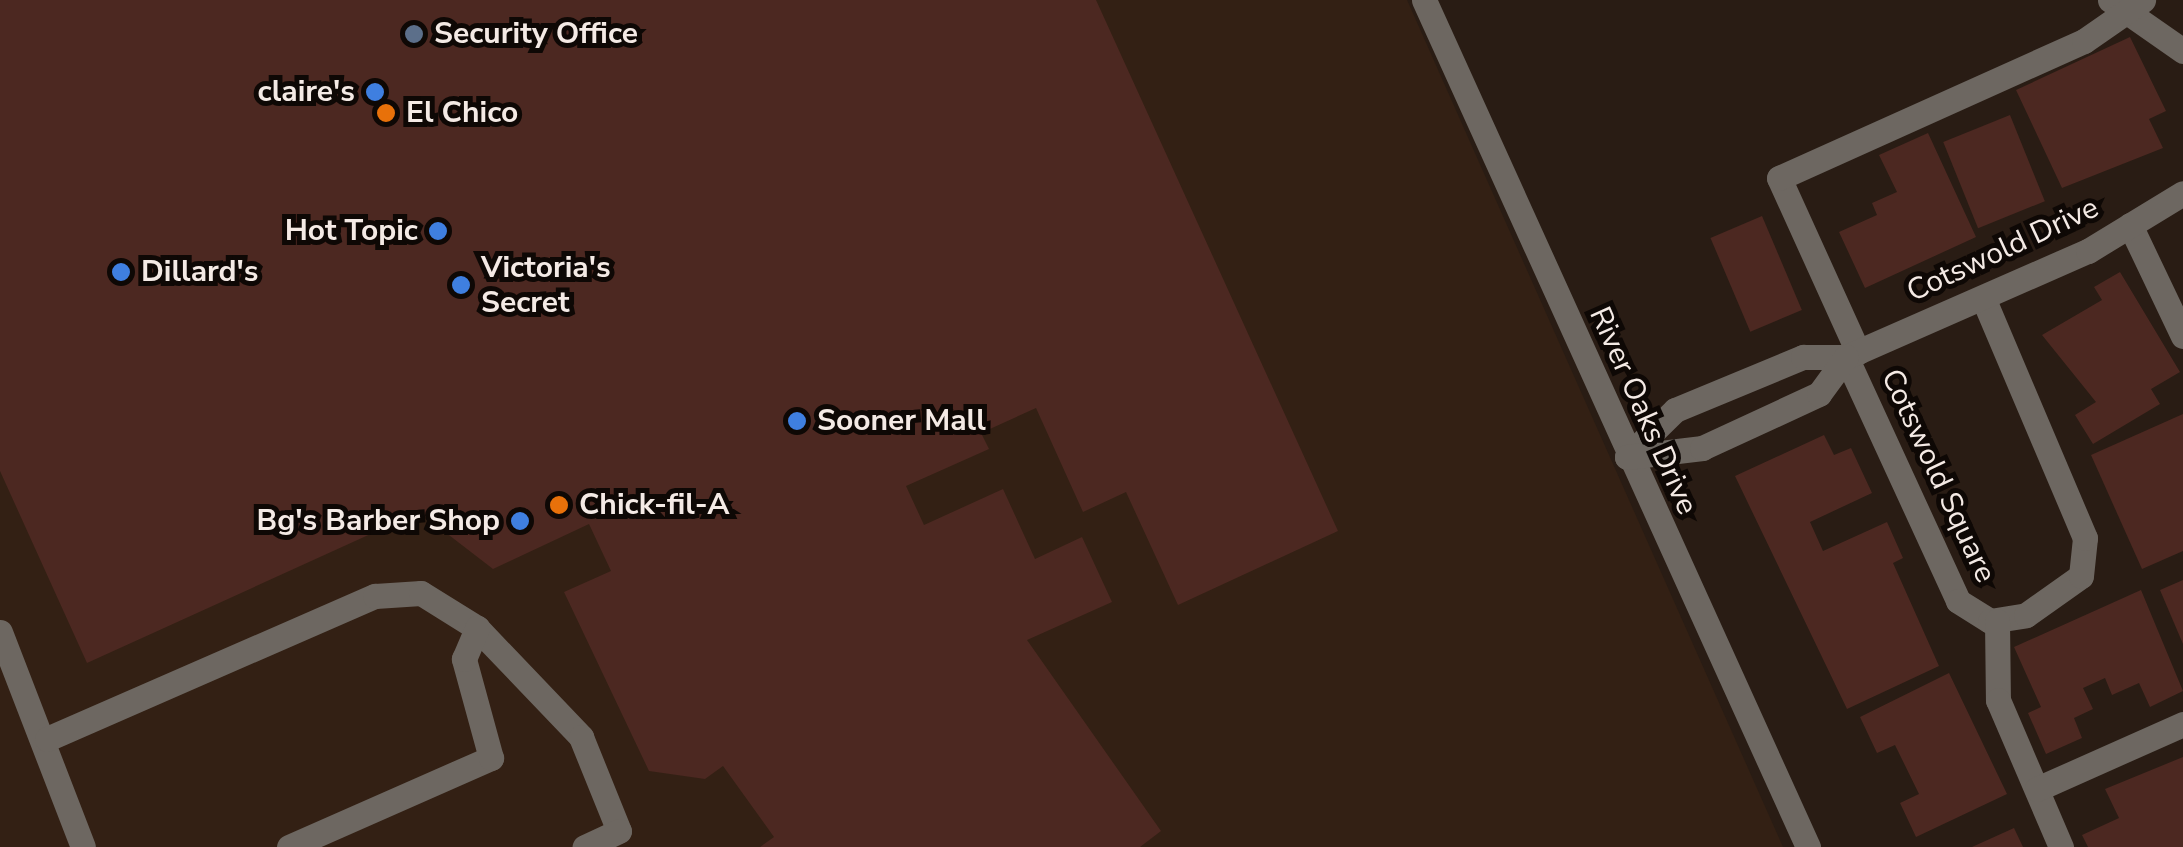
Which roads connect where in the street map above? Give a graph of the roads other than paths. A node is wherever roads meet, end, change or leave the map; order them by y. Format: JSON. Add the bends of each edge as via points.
{"nodes":[{"id":1,"x":1424,"y":0,"type":"edge"},
{"id":2,"x":2110,"y":0,"type":"edge"},
{"id":3,"x":2138,"y":8,"type":"edge"},
{"id":4,"x":2183,"y":52,"type":"edge"},
{"id":5,"x":2183,"y":193,"type":"edge"},
{"id":6,"x":2130,"y":225,"type":"junction"},
{"id":7,"x":1982,"y":298,"type":"junction"},
{"id":8,"x":2183,"y":336,"type":"edge"},
{"id":9,"x":1852,"y":354,"type":"junction"},
{"id":10,"x":1627,"y":457,"type":"junction"},
{"id":11,"x":1997,"y":622,"type":"junction"},
{"id":12,"x":476,"y":628,"type":"junction"},
{"id":13,"x":0,"y":632,"type":"edge"},
{"id":14,"x":2183,"y":724,"type":"edge"},
{"id":15,"x":47,"y":739,"type":"junction"},
{"id":16,"x":2037,"y":789,"type":"junction"},
{"id":17,"x":83,"y":847,"type":"edge"},
{"id":18,"x":290,"y":847,"type":"edge"},
{"id":19,"x":584,"y":847,"type":"edge"},
{"id":20,"x":1808,"y":847,"type":"edge"},
{"id":21,"x":2061,"y":847,"type":"edge"}],
"edges":[{"from":1,"to":10,"type":"street","name":"River Oaks Drive"},
{"from":2,"to":3,"type":"street"},
{"from":3,"to":4,"type":"street"},
{"from":3,"to":9,"type":"street","name":"Cotswold Square","via":[[1778,178]]},
{"from":5,"to":6,"type":"street","name":"Cotswold Drive"},
{"from":6,"to":7,"type":"street","name":"Cotswold Drive"},
{"from":6,"to":8,"type":"street"},
{"from":7,"to":9,"type":"street","name":"Cotswold Drive"},
{"from":7,"to":11,"type":"street","name":"Cotswold Square","via":[[2079,517],[2087,560],[2068,592]]},
{"from":9,"to":10,"type":"street","name":"Cotswold Drive","via":[[1803,357],[1675,410]]},
{"from":9,"to":10,"type":"street","name":"Cotswold Drive","via":[[1819,394],[1702,448]]},
{"from":9,"to":11,"type":"street","name":"Cotswold Square","via":[[1958,600]]},
{"from":10,"to":20,"type":"street","name":"River Oaks Drive"},
{"from":11,"to":16,"type":"street","via":[[1998,700]]},
{"from":12,"to":15,"type":"street","via":[[434,596],[375,596]]},
{"from":12,"to":18,"type":"street","via":[[464,658],[491,758]]},
{"from":12,"to":19,"type":"street","via":[[581,737],[619,831]]},
{"from":13,"to":15,"type":"street"},
{"from":14,"to":16,"type":"street"},
{"from":15,"to":17,"type":"street","via":[[45,764]]},
{"from":16,"to":21,"type":"street"}]}
